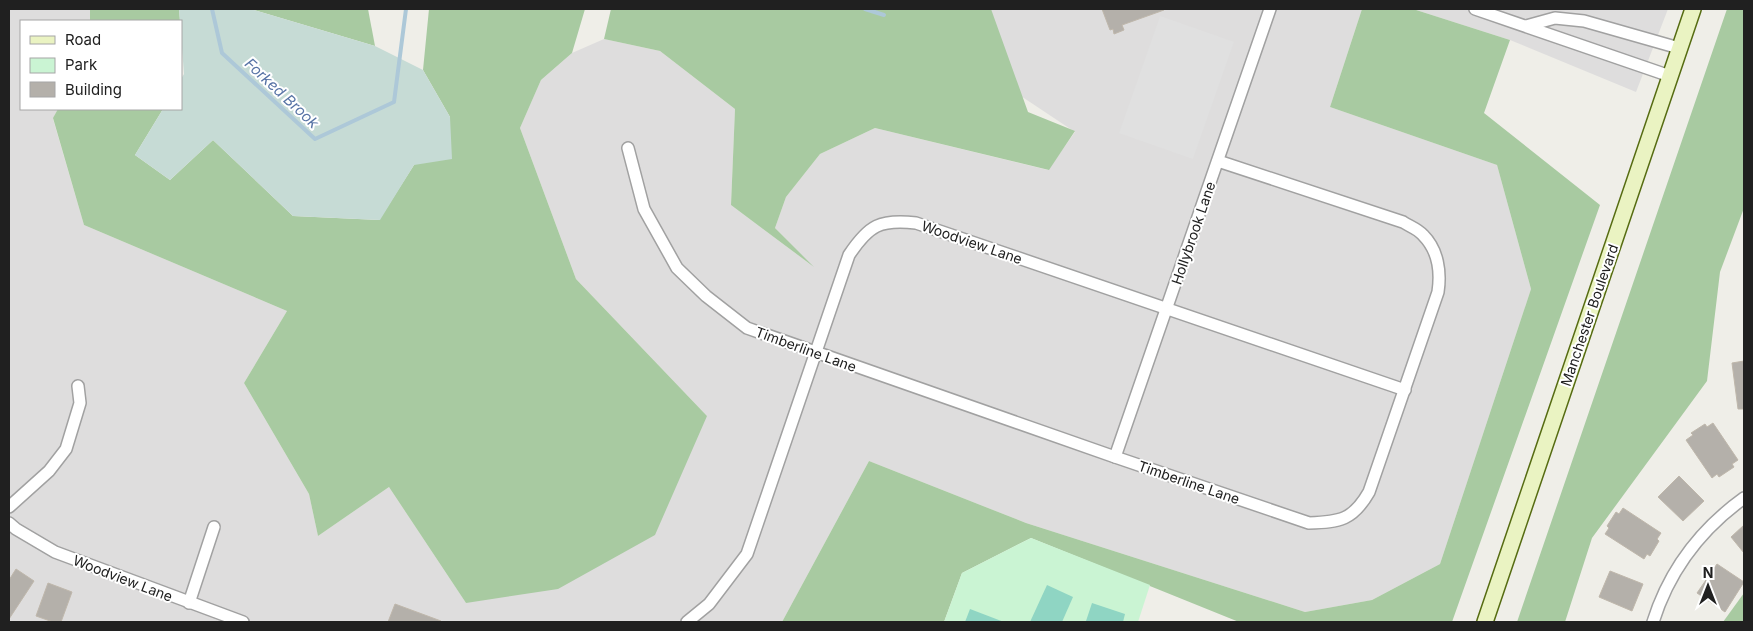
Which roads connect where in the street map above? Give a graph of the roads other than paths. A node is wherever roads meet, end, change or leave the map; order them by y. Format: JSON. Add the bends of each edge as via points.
{"nodes":[{"id":1,"x":1270,"y":9,"type":"edge"},
{"id":2,"x":1475,"y":9,"type":"edge"},
{"id":3,"x":1693,"y":9,"type":"edge"},
{"id":4,"x":1526,"y":26,"type":"junction"},
{"id":5,"x":1679,"y":48,"type":"junction"},
{"id":6,"x":1670,"y":76,"type":"junction"},
{"id":7,"x":628,"y":148,"type":"dead end"},
{"id":8,"x":1218,"y":161,"type":"junction"},
{"id":9,"x":1166,"y":309,"type":"junction"},
{"id":10,"x":814,"y":353,"type":"junction"},
{"id":11,"x":78,"y":386,"type":"dead end"},
{"id":12,"x":1404,"y":390,"type":"junction"},
{"id":13,"x":1114,"y":458,"type":"junction"},
{"id":14,"x":1744,"y":498,"type":"edge"},
{"id":15,"x":9,"y":507,"type":"edge"},
{"id":16,"x":9,"y":523,"type":"edge"},
{"id":17,"x":214,"y":527,"type":"dead end"},
{"id":18,"x":189,"y":603,"type":"junction"},
{"id":19,"x":243,"y":622,"type":"edge"},
{"id":20,"x":687,"y":622,"type":"edge"},
{"id":21,"x":1485,"y":622,"type":"edge"},
{"id":22,"x":1653,"y":622,"type":"edge"}],
"edges":[{"from":1,"to":8,"type":"street","name":"Hollybrook Lane"},
{"from":2,"to":4,"type":"street"},
{"from":3,"to":5,"type":"street","name":"Manchester Boulevard"},
{"from":4,"to":5,"type":"street","via":[[1555,18],[1584,21]]},
{"from":4,"to":6,"type":"street"},
{"from":5,"to":6,"type":"street","name":"Manchester Boulevard"},
{"from":6,"to":21,"type":"street","name":"Manchester Boulevard"},
{"from":7,"to":10,"type":"street","name":"Timberline Lane","via":[[644,209],[677,268],[747,328]]},
{"from":8,"to":9,"type":"street","name":"Hollybrook Lane"},
{"from":8,"to":12,"type":"street","name":"Timberline Lane","via":[[1403,222],[1423,234],[1438,262],[1441,277]]},
{"from":9,"to":10,"type":"street","name":"Woodview Lane","via":[[916,222],[889,222],[873,227],[859,239],[849,255]]},
{"from":9,"to":12,"type":"street","name":"Woodview Lane"},
{"from":9,"to":13,"type":"street","name":"Hollybrook Lane"},
{"from":10,"to":13,"type":"street","name":"Timberline Lane"},
{"from":10,"to":20,"type":"street","name":"Woodview Lane","via":[[747,554],[709,604]]},
{"from":11,"to":15,"type":"street","via":[[80,403],[66,449],[49,471]]},
{"from":12,"to":13,"type":"street","name":"Timberline Lane","via":[[1369,492],[1361,506],[1334,522],[1310,523]]},
{"from":14,"to":22,"type":"street","via":[[1723,513],[1691,548],[1674,573]]},
{"from":16,"to":18,"type":"street","name":"Woodview Lane","via":[[55,552]]},
{"from":17,"to":18,"type":"street"},
{"from":18,"to":19,"type":"street","name":"Woodview Lane"}]}
